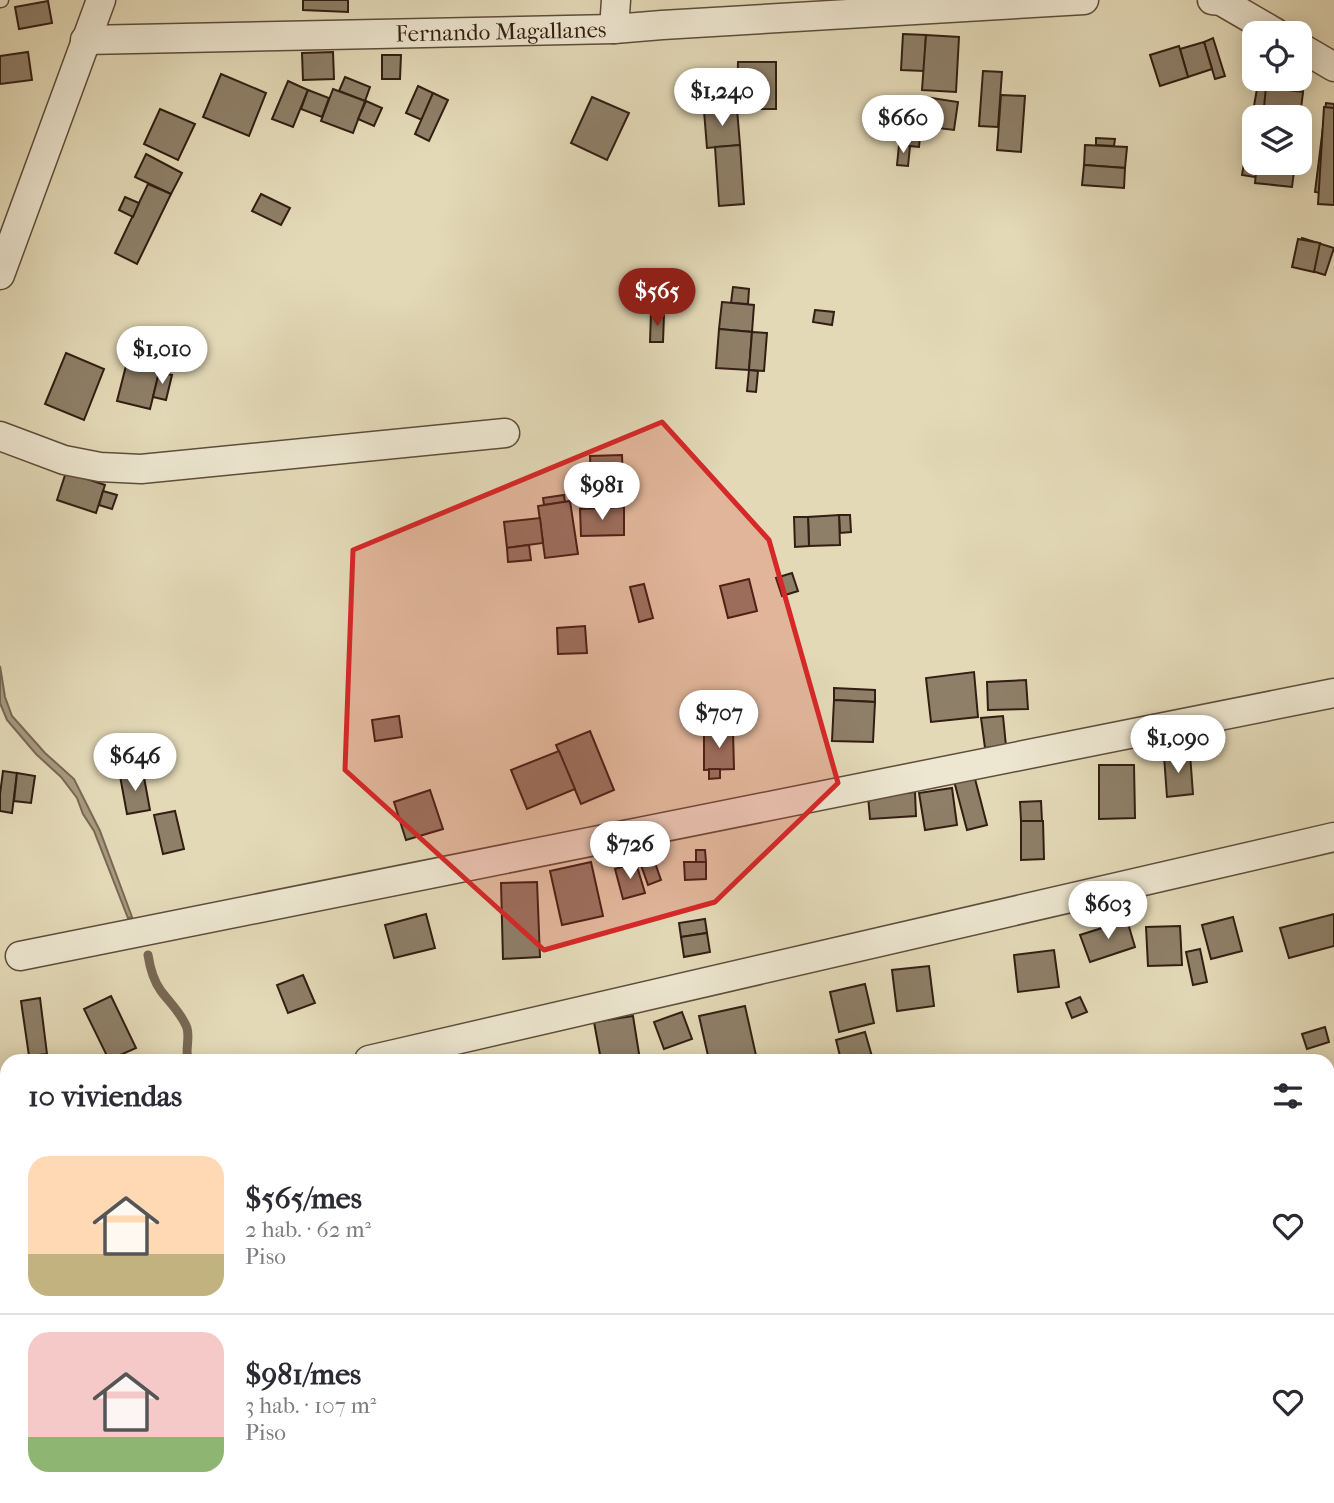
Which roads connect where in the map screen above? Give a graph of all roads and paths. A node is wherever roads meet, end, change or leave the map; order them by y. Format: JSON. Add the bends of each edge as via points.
{"nodes":[{"id":1,"x":101,"y":0,"type":"edge"},
{"id":2,"x":616,"y":0,"type":"edge"},
{"id":3,"x":1084,"y":0,"type":"edge"},
{"id":4,"x":1212,"y":0,"type":"edge"},
{"id":5,"x":1255,"y":21,"type":"edge"},
{"id":6,"x":614,"y":29,"type":"junction"},
{"id":7,"x":85,"y":40,"type":"junction"},
{"id":8,"x":1312,"y":54,"type":"edge"},
{"id":9,"x":1334,"y":67,"type":"edge"},
{"id":10,"x":0,"y":275,"type":"edge"},
{"id":11,"x":505,"y":433,"type":"dead end"},
{"id":12,"x":0,"y":436,"type":"edge"},
{"id":13,"x":1334,"y":693,"type":"edge"},
{"id":14,"x":1334,"y":837,"type":"edge"},
{"id":15,"x":20,"y":956,"type":"dead end"},
{"id":16,"x":395,"y":1054,"type":"edge"}],
"edges":[{"from":1,"to":7,"type":"street"},
{"from":2,"to":6,"type":"street"},
{"from":3,"to":6,"type":"street","name":"Fernando Magallanes"},
{"from":4,"to":5,"type":"street"},
{"from":6,"to":7,"type":"street","name":"Fernando Magallanes"},
{"from":7,"to":10,"type":"street"},
{"from":8,"to":9,"type":"street"},
{"from":11,"to":12,"type":"street","via":[[141,469],[64,460]]},
{"from":13,"to":15,"type":"street"},
{"from":14,"to":16,"type":"street"}]}
